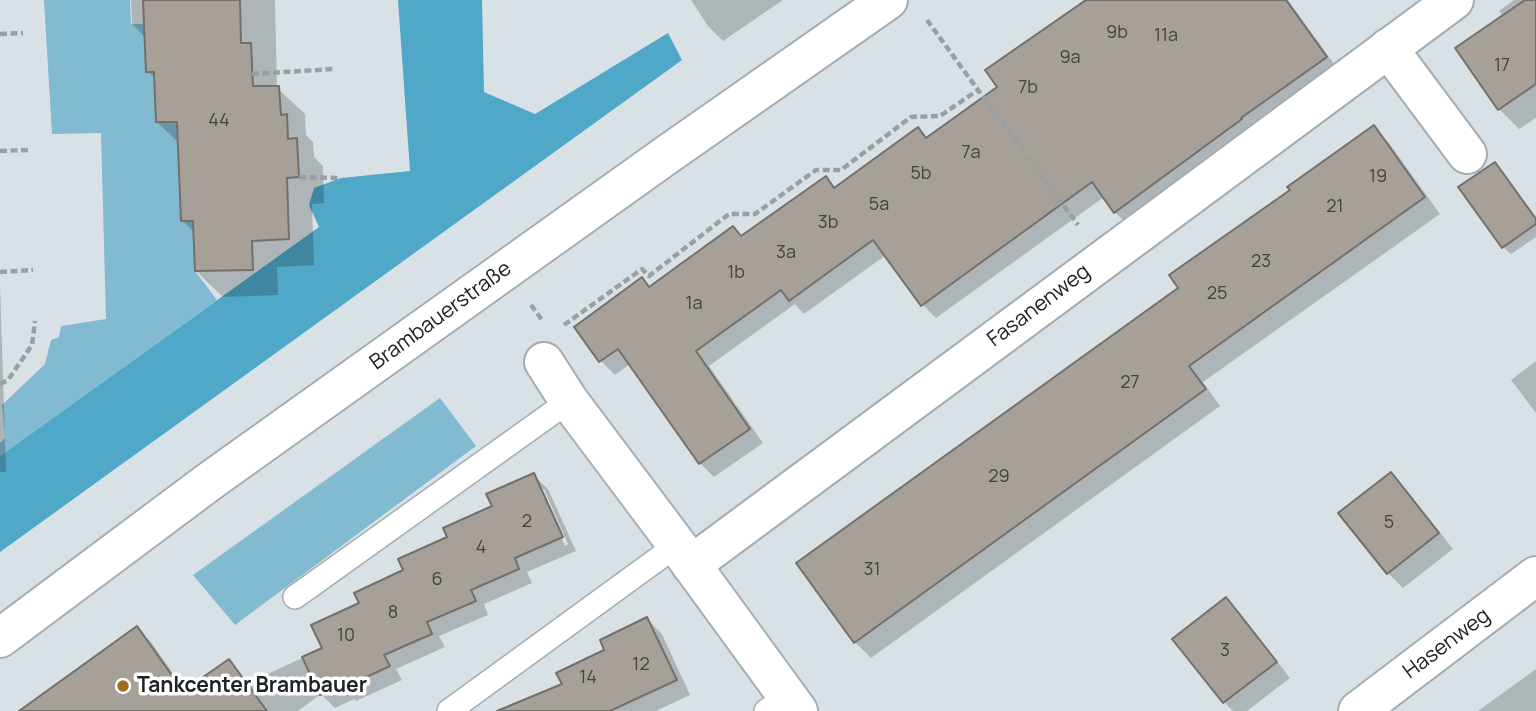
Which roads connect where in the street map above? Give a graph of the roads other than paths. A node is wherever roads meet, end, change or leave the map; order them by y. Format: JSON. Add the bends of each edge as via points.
{"nodes":[{"id":1,"x":1454,"y":0,"type":"edge"},
{"id":2,"x":904,"y":6,"type":"edge"},
{"id":3,"x":1388,"y":48,"type":"junction"},
{"id":4,"x":1467,"y":154,"type":"dead end"},
{"id":5,"x":548,"y":348,"type":"road end"},
{"id":6,"x":569,"y":401,"type":"junction"},
{"id":7,"x":684,"y":555,"type":"junction"},
{"id":8,"x":1536,"y":576,"type":"edge"},
{"id":9,"x":295,"y":597,"type":"dead end"},
{"id":10,"x":0,"y":638,"type":"edge"},
{"id":11,"x":784,"y":706,"type":"edge"},
{"id":12,"x":449,"y":711,"type":"edge"},
{"id":13,"x":1358,"y":711,"type":"edge"}],
"edges":[{"from":1,"to":3,"type":"street","name":"Fasanenweg"},
{"from":2,"to":10,"type":"street","name":"Brambauerstraße","via":[[505,270]]},
{"from":3,"to":4,"type":"street"},
{"from":3,"to":7,"type":"street","name":"Fasanenweg","via":[[1103,258]]},
{"from":5,"to":6,"type":"street"},
{"from":6,"to":7,"type":"street"},
{"from":6,"to":9,"type":"lane"},
{"from":7,"to":11,"type":"street"},
{"from":7,"to":12,"type":"lane"},
{"from":8,"to":13,"type":"street","name":"Hasenweg"}]}
